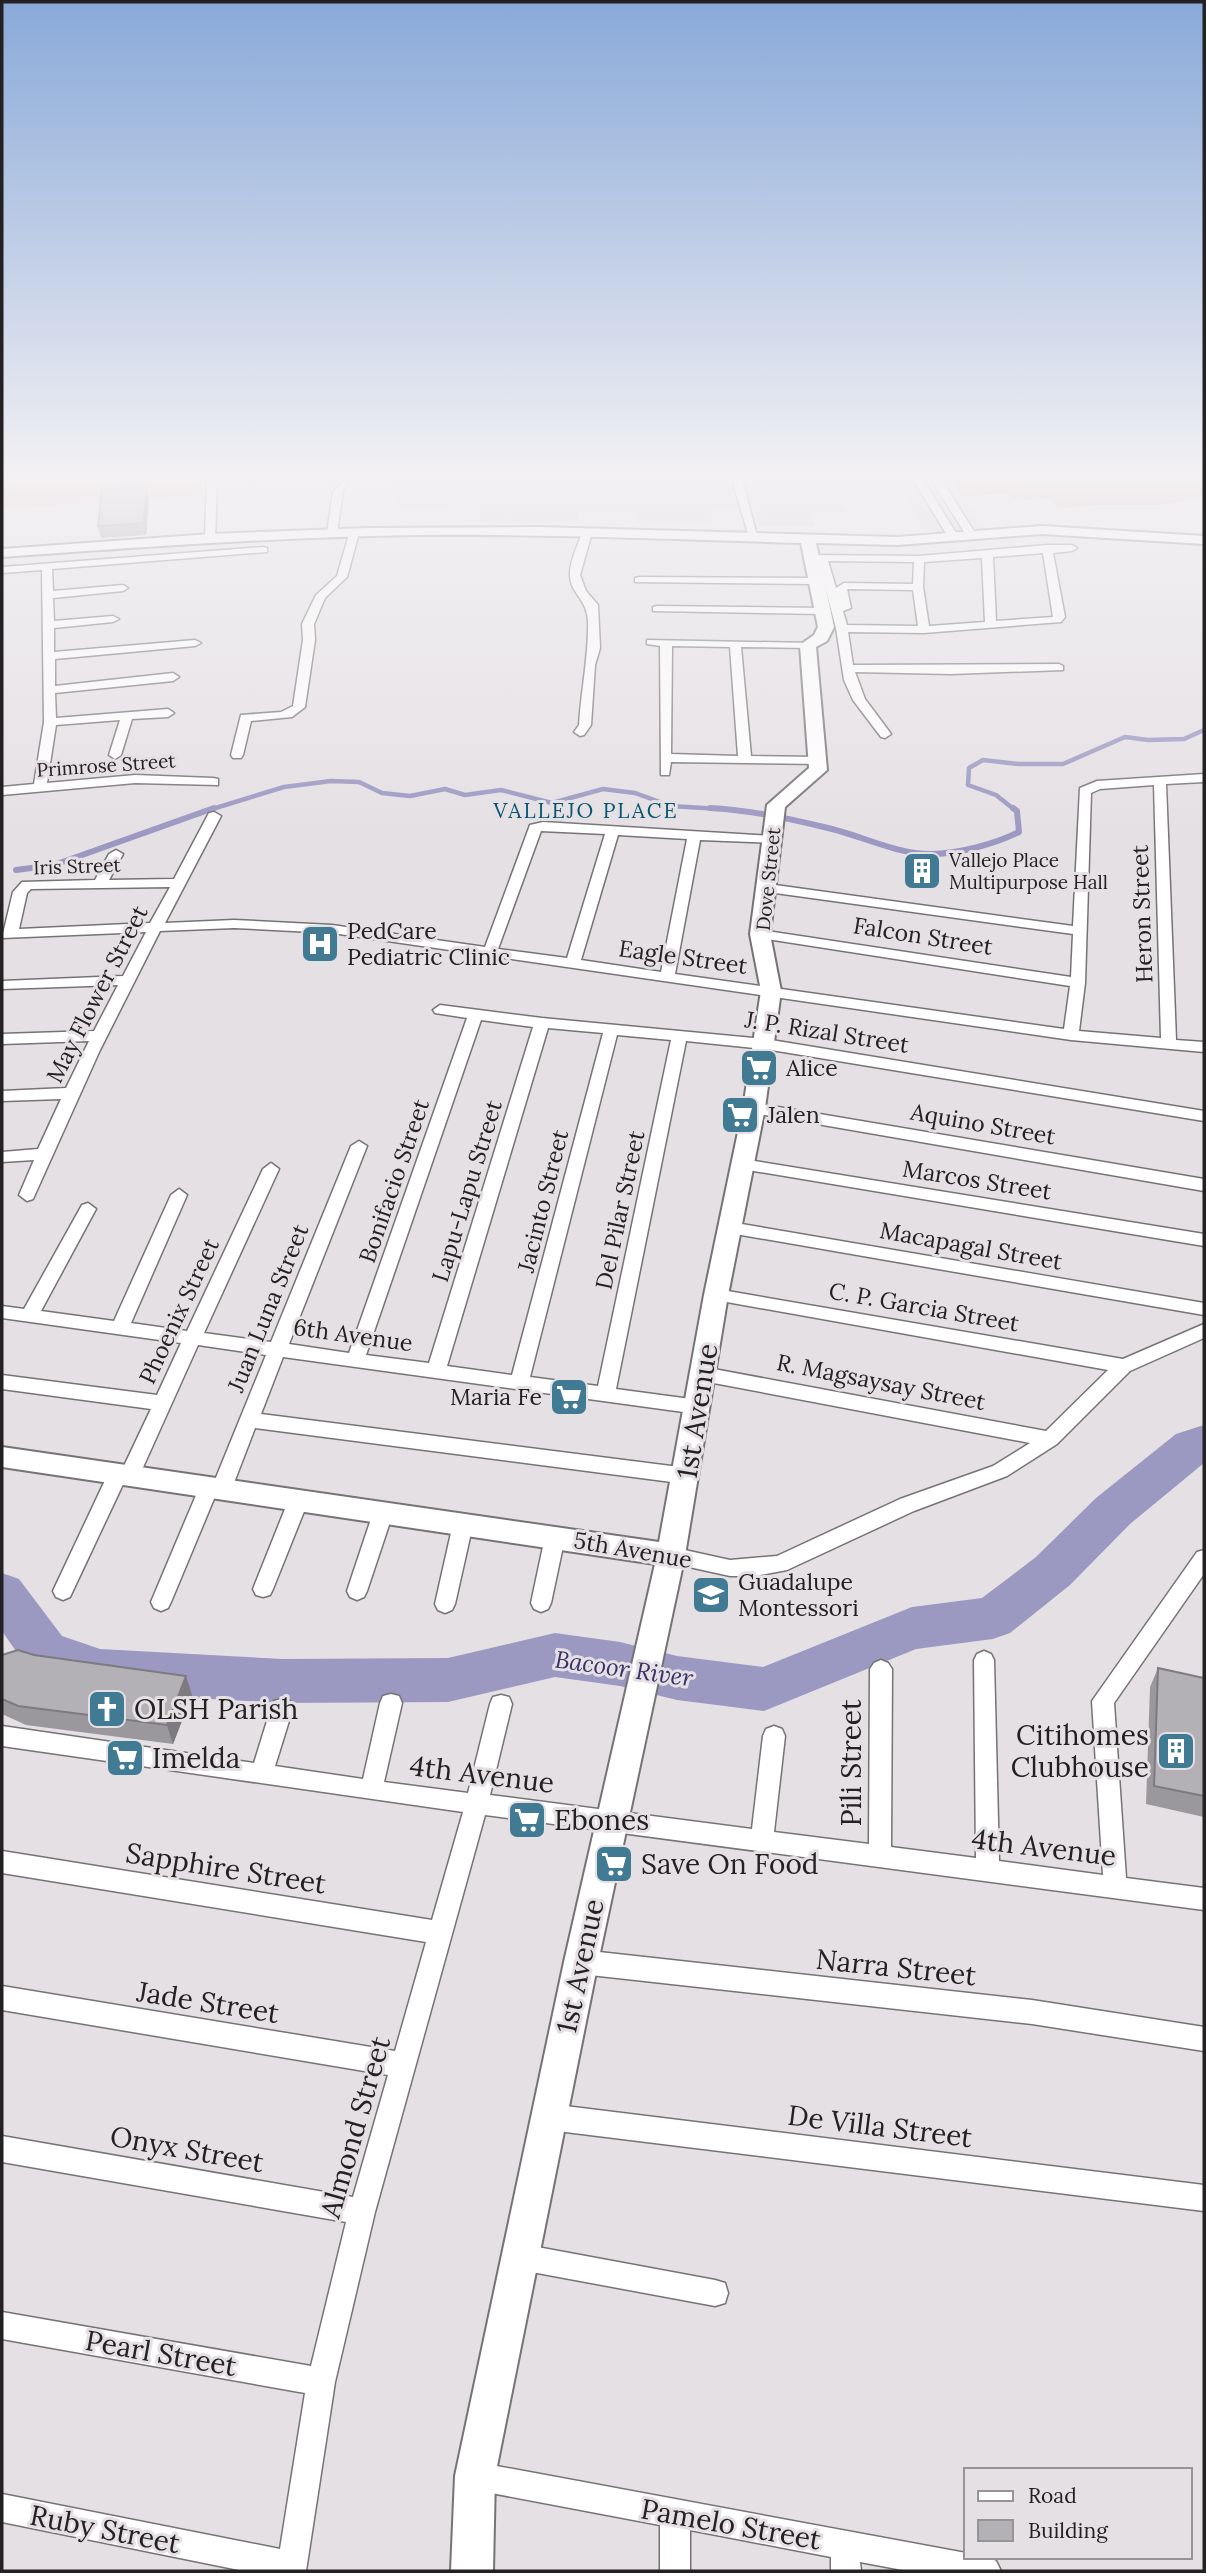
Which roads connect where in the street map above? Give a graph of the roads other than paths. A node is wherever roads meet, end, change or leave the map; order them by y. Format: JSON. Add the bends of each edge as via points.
{"nodes":[{"id":1,"x":46,"y":596,"type":"edge"},
{"id":2,"x":321,"y":596,"type":"edge"},
{"id":3,"x":584,"y":596,"type":"edge"},
{"id":4,"x":819,"y":596,"type":"edge"},
{"id":5,"x":832,"y":596,"type":"edge"},
{"id":6,"x":842,"y":596,"type":"edge"},
{"id":7,"x":919,"y":596,"type":"edge"},
{"id":8,"x":990,"y":596,"type":"edge"},
{"id":9,"x":1055,"y":596,"type":"edge"},
{"id":10,"x":657,"y":609,"type":"dead end"},
{"id":11,"x":822,"y":611,"type":"junction"},
{"id":12,"x":113,"y":619,"type":"dead end"},
{"id":13,"x":47,"y":625,"type":"junction"},
{"id":14,"x":992,"y":625,"type":"junction"},
{"id":15,"x":846,"y":629,"type":"junction"},
{"id":16,"x":924,"y":630,"type":"junction"},
{"id":17,"x":651,"y":642,"type":"dead end"},
{"id":18,"x":666,"y":642,"type":"junction"},
{"id":19,"x":195,"y":643,"type":"dead end"},
{"id":20,"x":735,"y":643,"type":"junction"},
{"id":21,"x":808,"y":645,"type":"junction"},
{"id":22,"x":48,"y":656,"type":"junction"},
{"id":23,"x":847,"y":668,"type":"junction"},
{"id":24,"x":1059,"y":668,"type":"dead end"},
{"id":25,"x":173,"y":677,"type":"dead end"},
{"id":26,"x":49,"y":690,"type":"junction"},
{"id":27,"x":168,"y":712,"type":"dead end"},
{"id":28,"x":127,"y":716,"type":"junction"},
{"id":29,"x":50,"y":722,"type":"junction"},
{"id":30,"x":580,"y":732,"type":"dead end"},
{"id":31,"x":885,"y":734,"type":"dead end"},
{"id":32,"x":116,"y":755,"type":"dead end"},
{"id":33,"x":237,"y":755,"type":"dead end"},
{"id":34,"x":745,"y":759,"type":"junction"},
{"id":35,"x":819,"y":761,"type":"junction"},
{"id":36,"x":1204,"y":778,"type":"edge"},
{"id":37,"x":213,"y":782,"type":"dead end"},
{"id":38,"x":1160,"y":782,"type":"junction"},
{"id":39,"x":40,"y":788,"type":"junction"},
{"id":40,"x":2,"y":791,"type":"edge"},
{"id":41,"x":214,"y":816,"type":"dead end"},
{"id":42,"x":775,"y":823,"type":"junction"},
{"id":43,"x":613,"y":830,"type":"junction"},
{"id":44,"x":694,"y":835,"type":"junction"},
{"id":45,"x":116,"y":854,"type":"dead end"},
{"id":46,"x":179,"y":883,"type":"junction"},
{"id":47,"x":100,"y":884,"type":"junction"},
{"id":48,"x":768,"y":888,"type":"junction"},
{"id":49,"x":156,"y":928,"type":"junction"},
{"id":50,"x":1080,"y":931,"type":"junction"},
{"id":51,"x":6,"y":933,"type":"edge"},
{"id":52,"x":761,"y":934,"type":"junction"},
{"id":53,"x":490,"y":952,"type":"junction"},
{"id":54,"x":572,"y":964,"type":"junction"},
{"id":55,"x":667,"y":978,"type":"junction"},
{"id":56,"x":127,"y":980,"type":"junction"},
{"id":57,"x":1078,"y":983,"type":"junction"},
{"id":58,"x":2,"y":985,"type":"edge"},
{"id":59,"x":772,"y":991,"type":"junction"},
{"id":60,"x":440,"y":1010,"type":"dead end"},
{"id":61,"x":475,"y":1016,"type":"junction"},
{"id":62,"x":542,"y":1023,"type":"junction"},
{"id":63,"x":611,"y":1030,"type":"junction"},
{"id":64,"x":680,"y":1035,"type":"junction"},
{"id":65,"x":1072,"y":1035,"type":"junction"},
{"id":66,"x":100,"y":1036,"type":"junction"},
{"id":67,"x":2,"y":1039,"type":"edge"},
{"id":68,"x":765,"y":1044,"type":"junction"},
{"id":69,"x":1168,"y":1044,"type":"junction"},
{"id":70,"x":1204,"y":1047,"type":"edge"},
{"id":71,"x":72,"y":1093,"type":"junction"},
{"id":72,"x":2,"y":1096,"type":"edge"},
{"id":73,"x":754,"y":1108,"type":"junction"},
{"id":74,"x":1204,"y":1116,"type":"edge"},
{"id":75,"x":359,"y":1146,"type":"dead end"},
{"id":76,"x":43,"y":1154,"type":"junction"},
{"id":77,"x":2,"y":1157,"type":"edge"},
{"id":78,"x":742,"y":1164,"type":"junction"},
{"id":79,"x":271,"y":1169,"type":"dead end"},
{"id":80,"x":1204,"y":1185,"type":"edge"},
{"id":81,"x":27,"y":1195,"type":"dead end"},
{"id":82,"x":179,"y":1195,"type":"dead end"},
{"id":83,"x":88,"y":1209,"type":"dead end"},
{"id":84,"x":730,"y":1228,"type":"junction"},
{"id":85,"x":1204,"y":1240,"type":"edge"},
{"id":86,"x":716,"y":1295,"type":"junction"},
{"id":87,"x":1204,"y":1309,"type":"edge"},
{"id":88,"x":2,"y":1312,"type":"edge"},
{"id":89,"x":29,"y":1315,"type":"junction"},
{"id":90,"x":120,"y":1327,"type":"junction"},
{"id":91,"x":1204,"y":1331,"type":"edge"},
{"id":92,"x":194,"y":1336,"type":"junction"},
{"id":93,"x":277,"y":1349,"type":"junction"},
{"id":94,"x":355,"y":1361,"type":"junction"},
{"id":95,"x":1124,"y":1366,"type":"junction"},
{"id":96,"x":436,"y":1371,"type":"junction"},
{"id":97,"x":703,"y":1374,"type":"junction"},
{"id":98,"x":2,"y":1382,"type":"edge"},
{"id":99,"x":519,"y":1384,"type":"junction"},
{"id":100,"x":605,"y":1395,"type":"junction"},
{"id":101,"x":163,"y":1404,"type":"junction"},
{"id":102,"x":698,"y":1407,"type":"junction"},
{"id":103,"x":249,"y":1420,"type":"junction"},
{"id":104,"x":1050,"y":1439,"type":"junction"},
{"id":105,"x":2,"y":1457,"type":"edge"},
{"id":106,"x":125,"y":1473,"type":"junction"},
{"id":107,"x":687,"y":1476,"type":"junction"},
{"id":108,"x":215,"y":1487,"type":"junction"},
{"id":109,"x":299,"y":1499,"type":"junction"},
{"id":110,"x":383,"y":1513,"type":"junction"},
{"id":111,"x":463,"y":1524,"type":"junction"},
{"id":112,"x":555,"y":1537,"type":"junction"},
{"id":113,"x":671,"y":1555,"type":"junction"},
{"id":114,"x":1204,"y":1558,"type":"edge"},
{"id":115,"x":263,"y":1589,"type":"dead end"},
{"id":116,"x":63,"y":1591,"type":"dead end"},
{"id":117,"x":357,"y":1591,"type":"dead end"},
{"id":118,"x":161,"y":1602,"type":"dead end"},
{"id":119,"x":541,"y":1603,"type":"dead end"},
{"id":120,"x":445,"y":1604,"type":"dead end"},
{"id":121,"x":984,"y":1660,"type":"dead end"},
{"id":122,"x":881,"y":1669,"type":"dead end"},
{"id":123,"x":391,"y":1703,"type":"dead end"},
{"id":124,"x":501,"y":1704,"type":"dead end"},
{"id":125,"x":282,"y":1708,"type":"dead end"},
{"id":126,"x":2,"y":1736,"type":"edge"},
{"id":127,"x":774,"y":1736,"type":"dead end"},
{"id":128,"x":262,"y":1774,"type":"junction"},
{"id":129,"x":371,"y":1790,"type":"junction"},
{"id":130,"x":477,"y":1803,"type":"junction"},
{"id":131,"x":611,"y":1821,"type":"junction"},
{"id":132,"x":761,"y":1841,"type":"junction"},
{"id":133,"x":880,"y":1858,"type":"junction"},
{"id":134,"x":2,"y":1862,"type":"edge"},
{"id":135,"x":988,"y":1870,"type":"junction"},
{"id":136,"x":1115,"y":1885,"type":"junction"},
{"id":137,"x":1204,"y":1899,"type":"edge"},
{"id":138,"x":442,"y":1933,"type":"junction"},
{"id":139,"x":581,"y":1962,"type":"junction"},
{"id":140,"x":2,"y":1998,"type":"edge"},
{"id":141,"x":1204,"y":2039,"type":"edge"},
{"id":142,"x":405,"y":2065,"type":"junction"},
{"id":143,"x":549,"y":2117,"type":"junction"},
{"id":144,"x":2,"y":2149,"type":"edge"},
{"id":145,"x":1204,"y":2198,"type":"edge"},
{"id":146,"x":362,"y":2212,"type":"junction"},
{"id":147,"x":521,"y":2257,"type":"junction"},
{"id":148,"x":715,"y":2293,"type":"dead end"},
{"id":149,"x":2,"y":2325,"type":"edge"},
{"id":150,"x":321,"y":2382,"type":"junction"},
{"id":151,"x":475,"y":2476,"type":"junction"},
{"id":152,"x":2,"y":2508,"type":"edge"},
{"id":153,"x":675,"y":2514,"type":"junction"},
{"id":154,"x":845,"y":2558,"type":"edge"},
{"id":155,"x":291,"y":2569,"type":"edge"},
{"id":156,"x":472,"y":2571,"type":"edge"},
{"id":157,"x":675,"y":2571,"type":"edge"},
{"id":158,"x":986,"y":2571,"type":"edge"}],
"edges":[{"from":1,"to":13,"type":"street"},
{"from":2,"to":33,"type":"street","via":[[308,624],[299,707],[287,715],[244,718]]},
{"from":3,"to":30,"type":"street","via":[[592,605],[594,648],[585,725]]},
{"from":4,"to":11,"type":"street"},
{"from":5,"to":15,"type":"street"},
{"from":6,"to":15,"type":"street"},
{"from":7,"to":16,"type":"street"},
{"from":8,"to":14,"type":"street"},
{"from":9,"to":14,"type":"street","via":[[1059,617],[1053,621]]},
{"from":10,"to":11,"type":"street"},
{"from":11,"to":21,"type":"street","via":[[826,627],[821,638]]},
{"from":12,"to":13,"type":"street"},
{"from":13,"to":22,"type":"street"},
{"from":14,"to":16,"type":"street"},
{"from":15,"to":16,"type":"street"},
{"from":15,"to":23,"type":"street"},
{"from":17,"to":18,"type":"street"},
{"from":18,"to":20,"type":"street"},
{"from":18,"to":34,"type":"street","via":[[665,765]]},
{"from":19,"to":22,"type":"street"},
{"from":20,"to":21,"type":"street"},
{"from":20,"to":34,"type":"street"},
{"from":21,"to":35,"type":"street"},
{"from":22,"to":26,"type":"street"},
{"from":23,"to":24,"type":"street"},
{"from":23,"to":31,"type":"street","via":[[859,700]]},
{"from":25,"to":26,"type":"street"},
{"from":26,"to":29,"type":"street"},
{"from":27,"to":28,"type":"street"},
{"from":28,"to":29,"type":"street"},
{"from":28,"to":32,"type":"street"},
{"from":29,"to":39,"type":"street"},
{"from":34,"to":35,"type":"street"},
{"from":35,"to":42,"type":"street","via":[[817,774],[778,802]]},
{"from":36,"to":38,"type":"street"},
{"from":37,"to":39,"type":"street","name":"Primrose Street","via":[[153,778]]},
{"from":38,"to":50,"type":"street","via":[[1088,788],[1084,795]]},
{"from":38,"to":69,"type":"street","name":"Heron Street"},
{"from":39,"to":40,"type":"street","name":"Primrose Street"},
{"from":41,"to":46,"type":"street","name":"May Flower Street"},
{"from":42,"to":44,"type":"street"},
{"from":42,"to":48,"type":"street","name":"Dove Street"},
{"from":43,"to":44,"type":"street"},
{"from":43,"to":53,"type":"street","via":[[535,828]]},
{"from":43,"to":54,"type":"street"},
{"from":44,"to":55,"type":"street"},
{"from":45,"to":47,"type":"street"},
{"from":46,"to":47,"type":"street","name":"Iris Street"},
{"from":46,"to":49,"type":"street","name":"May Flower Street"},
{"from":47,"to":51,"type":"street","name":"Iris Street","via":[[27,886],[20,892]]},
{"from":48,"to":50,"type":"street"},
{"from":48,"to":52,"type":"street","name":"Dove Street"},
{"from":49,"to":51,"type":"street","name":"Eagle Street"},
{"from":49,"to":53,"type":"street","name":"Eagle Street","via":[[281,925]]},
{"from":49,"to":56,"type":"street","name":"May Flower Street"},
{"from":50,"to":57,"type":"street"},
{"from":52,"to":57,"type":"street","name":"Falcon Street"},
{"from":52,"to":59,"type":"street","name":"Dove Street"},
{"from":53,"to":54,"type":"street","name":"Eagle Street"},
{"from":54,"to":55,"type":"street","name":"Eagle Street"},
{"from":55,"to":59,"type":"street","name":"Eagle Street"},
{"from":56,"to":58,"type":"street"},
{"from":56,"to":66,"type":"street","name":"May Flower Street"},
{"from":57,"to":65,"type":"street"},
{"from":59,"to":65,"type":"street","name":"Eagle Street"},
{"from":59,"to":68,"type":"street","name":"1st Avenue"},
{"from":60,"to":61,"type":"street","name":"J. P. Rizal Street"},
{"from":61,"to":62,"type":"street","name":"J. P. Rizal Street"},
{"from":61,"to":94,"type":"street","name":"Bonifacio Street"},
{"from":62,"to":63,"type":"street","name":"J. P. Rizal Street"},
{"from":62,"to":96,"type":"street","name":"Lapu-Lapu Street"},
{"from":63,"to":64,"type":"street","name":"J. P. Rizal Street"},
{"from":63,"to":99,"type":"street","name":"Jacinto Street"},
{"from":64,"to":68,"type":"street","name":"J. P. Rizal Street"},
{"from":64,"to":100,"type":"street","name":"Del Pilar Street"},
{"from":65,"to":69,"type":"street","name":"Eagle Street"},
{"from":66,"to":67,"type":"street"},
{"from":66,"to":71,"type":"street","name":"May Flower Street"},
{"from":68,"to":73,"type":"street","name":"1st Avenue"},
{"from":68,"to":74,"type":"street","name":"J. P. Rizal Street"},
{"from":69,"to":70,"type":"street","name":"Eagle Street"},
{"from":71,"to":72,"type":"street"},
{"from":71,"to":76,"type":"street","name":"May Flower Street"},
{"from":73,"to":78,"type":"street","name":"1st Avenue"},
{"from":73,"to":80,"type":"street","name":"Aquino Street"},
{"from":75,"to":93,"type":"street","name":"Juan Luna Street"},
{"from":76,"to":77,"type":"street"},
{"from":76,"to":81,"type":"street","name":"May Flower Street"},
{"from":78,"to":84,"type":"street","name":"1st Avenue"},
{"from":78,"to":85,"type":"street","name":"Marcos Street"},
{"from":79,"to":92,"type":"street","name":"Phoenix Street"},
{"from":82,"to":90,"type":"street"},
{"from":83,"to":89,"type":"street"},
{"from":84,"to":86,"type":"street","name":"1st Avenue"},
{"from":84,"to":87,"type":"street","name":"Macapagal Street"},
{"from":86,"to":95,"type":"street","name":"C. P. Garcia Street"},
{"from":86,"to":97,"type":"street","name":"1st Avenue"},
{"from":88,"to":89,"type":"street","name":"6th Avenue"},
{"from":89,"to":90,"type":"street","name":"6th Avenue"},
{"from":90,"to":92,"type":"street","name":"6th Avenue"},
{"from":91,"to":95,"type":"street","name":"5th Avenue"},
{"from":92,"to":93,"type":"street","name":"6th Avenue"},
{"from":92,"to":101,"type":"street","name":"Phoenix Street"},
{"from":93,"to":94,"type":"street","name":"6th Avenue"},
{"from":93,"to":103,"type":"street","name":"Juan Luna Street"},
{"from":94,"to":96,"type":"street","name":"6th Avenue"},
{"from":95,"to":104,"type":"street","name":"5th Avenue"},
{"from":96,"to":99,"type":"street","name":"6th Avenue"},
{"from":97,"to":102,"type":"street","name":"1st Avenue"},
{"from":97,"to":104,"type":"street","name":"R. Magsaysay Street"},
{"from":98,"to":101,"type":"street"},
{"from":99,"to":100,"type":"street","name":"6th Avenue"},
{"from":100,"to":102,"type":"street","name":"6th Avenue"},
{"from":101,"to":106,"type":"street","name":"Phoenix Street"},
{"from":102,"to":107,"type":"street","name":"1st Avenue"},
{"from":103,"to":107,"type":"street"},
{"from":103,"to":108,"type":"street","name":"Juan Luna Street"},
{"from":104,"to":113,"type":"street","name":"5th Avenue","via":[[1000,1471],[907,1506],[780,1564],[730,1567]]},
{"from":105,"to":106,"type":"street","name":"5th Avenue"},
{"from":106,"to":108,"type":"street","name":"5th Avenue"},
{"from":106,"to":116,"type":"street","name":"Phoenix Street"},
{"from":107,"to":113,"type":"street","name":"1st Avenue"},
{"from":108,"to":109,"type":"street","name":"5th Avenue"},
{"from":108,"to":118,"type":"street","name":"Juan Luna Street"},
{"from":109,"to":110,"type":"street","name":"5th Avenue"},
{"from":109,"to":115,"type":"street"},
{"from":110,"to":111,"type":"street","name":"5th Avenue"},
{"from":110,"to":117,"type":"street"},
{"from":111,"to":112,"type":"street","name":"5th Avenue"},
{"from":111,"to":120,"type":"street"},
{"from":112,"to":113,"type":"street","name":"5th Avenue"},
{"from":112,"to":119,"type":"street"},
{"from":113,"to":131,"type":"street","name":"1st Avenue"},
{"from":114,"to":136,"type":"street","via":[[1103,1701]]},
{"from":121,"to":135,"type":"street"},
{"from":122,"to":133,"type":"street","name":"Pili Street"},
{"from":123,"to":129,"type":"street"},
{"from":124,"to":130,"type":"street","name":"Almond Street"},
{"from":125,"to":128,"type":"street"},
{"from":126,"to":128,"type":"street","name":"4th Avenue"},
{"from":127,"to":132,"type":"street"},
{"from":128,"to":129,"type":"street","name":"4th Avenue"},
{"from":129,"to":130,"type":"street","name":"4th Avenue"},
{"from":130,"to":131,"type":"street","name":"4th Avenue"},
{"from":130,"to":138,"type":"street","name":"Almond Street"},
{"from":131,"to":132,"type":"street","name":"4th Avenue"},
{"from":131,"to":139,"type":"street","name":"1st Avenue"},
{"from":132,"to":133,"type":"street","name":"4th Avenue"},
{"from":133,"to":135,"type":"street","name":"4th Avenue"},
{"from":134,"to":138,"type":"street","name":"Sapphire Street"},
{"from":135,"to":136,"type":"street","name":"4th Avenue"},
{"from":136,"to":137,"type":"street","name":"4th Avenue"},
{"from":138,"to":142,"type":"street","name":"Almond Street"},
{"from":139,"to":141,"type":"street","name":"Narra Street","via":[[1032,2012]]},
{"from":139,"to":143,"type":"street","name":"1st Avenue"},
{"from":140,"to":142,"type":"street","name":"Jade Street"},
{"from":142,"to":146,"type":"street","name":"Almond Street"},
{"from":143,"to":145,"type":"street","name":"De Villa Street"},
{"from":143,"to":147,"type":"street","name":"1st Avenue"},
{"from":144,"to":146,"type":"street","name":"Onyx Street"},
{"from":146,"to":150,"type":"street","name":"Almond Street"},
{"from":147,"to":148,"type":"street"},
{"from":147,"to":151,"type":"street","name":"1st Avenue"},
{"from":149,"to":150,"type":"street","name":"Pearl Street"},
{"from":150,"to":155,"type":"street","name":"Almond Street"},
{"from":151,"to":153,"type":"street","name":"Pamelo Street"},
{"from":151,"to":156,"type":"street","name":"1st Avenue"},
{"from":152,"to":155,"type":"street","name":"Ruby Street"},
{"from":153,"to":154,"type":"street","name":"Pamelo Street"},
{"from":153,"to":157,"type":"street"},
{"from":154,"to":158,"type":"street","name":"Pamelo Street"}]}
